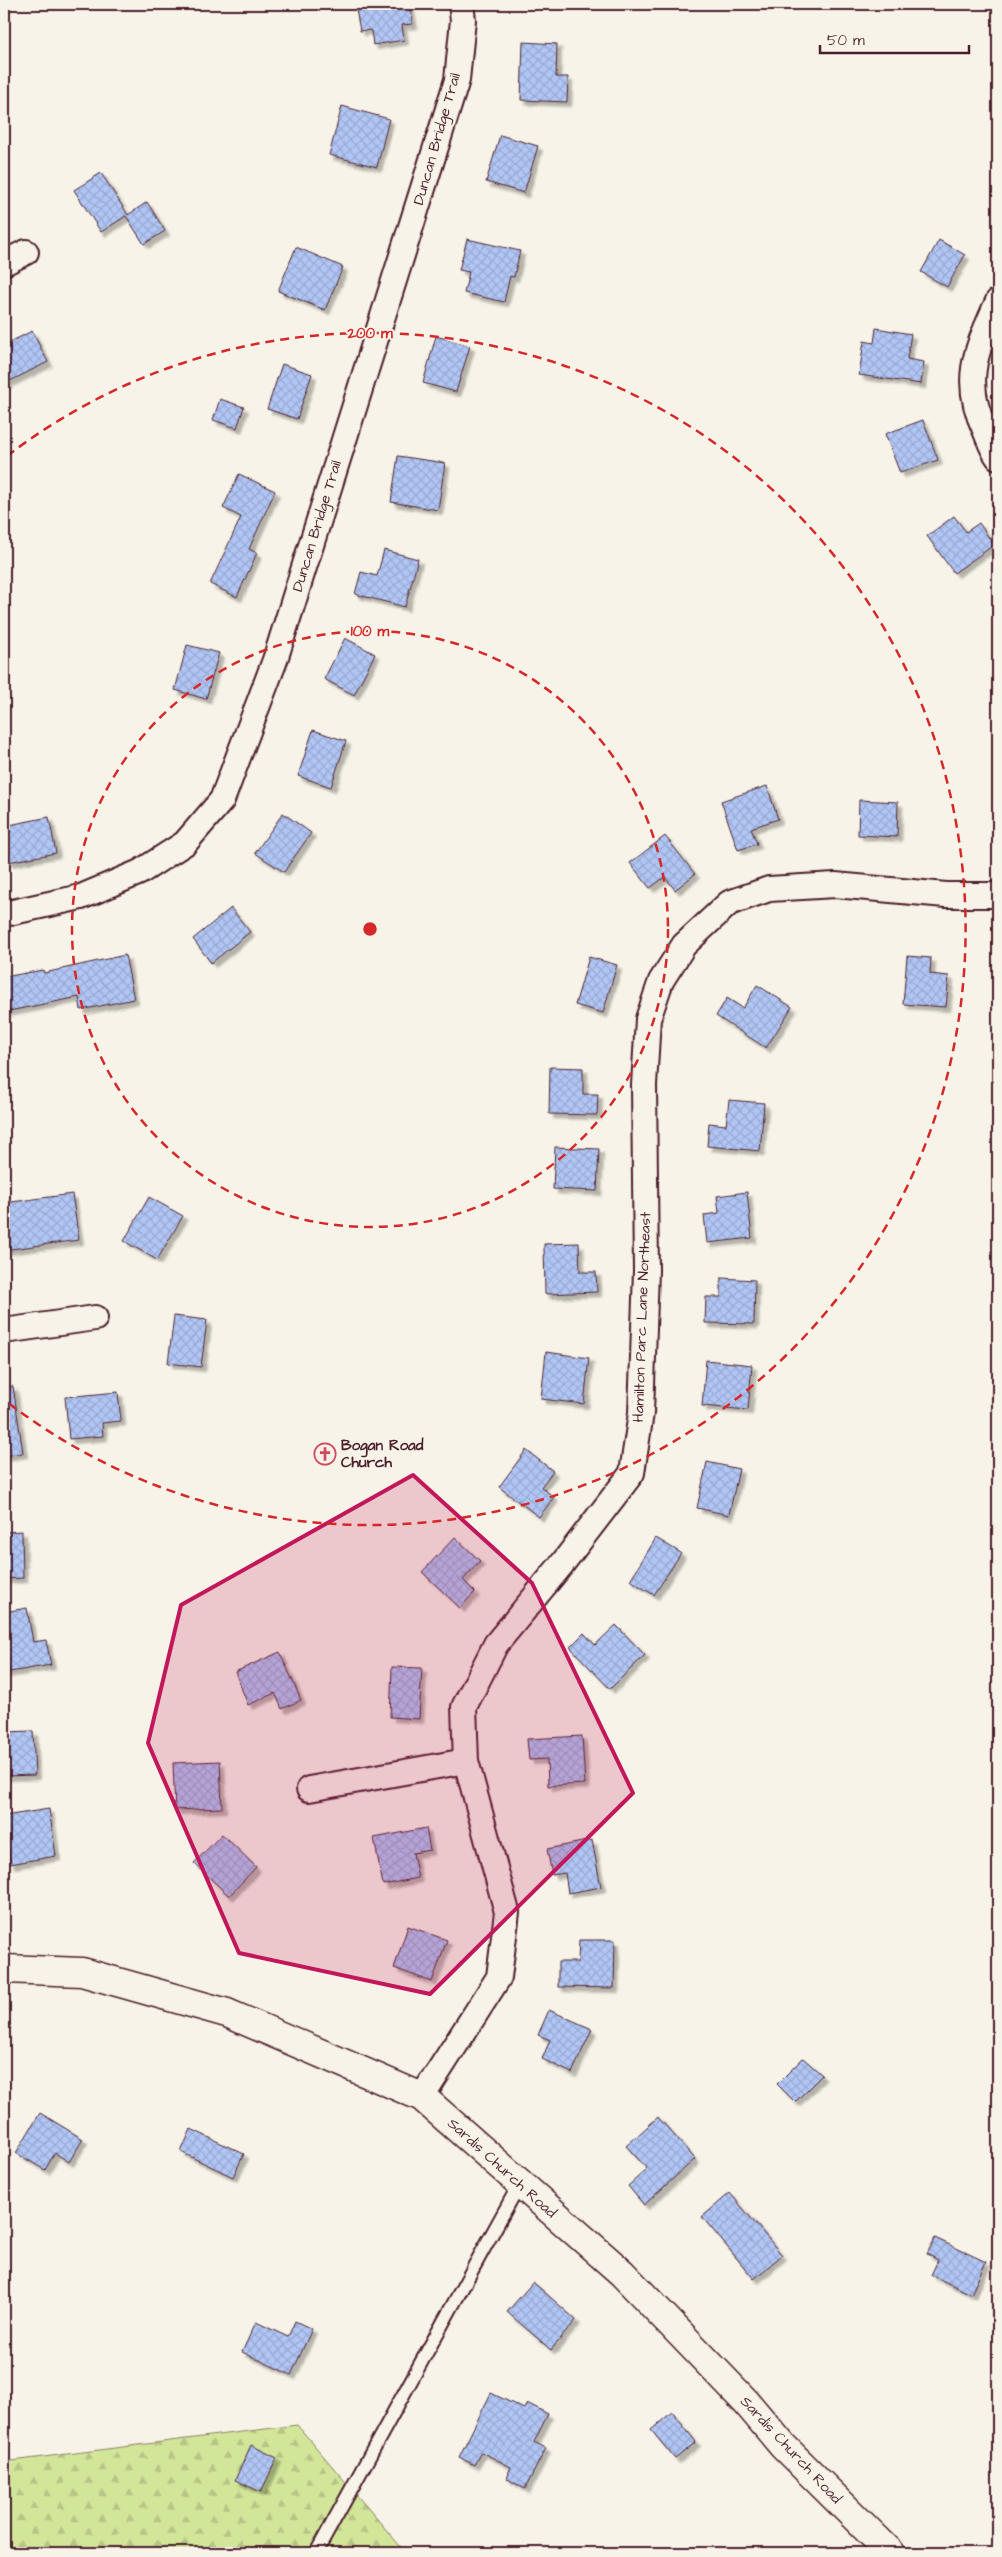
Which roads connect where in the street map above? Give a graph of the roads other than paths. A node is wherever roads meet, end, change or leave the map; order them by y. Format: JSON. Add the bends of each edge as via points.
{"nodes":[{"id":1,"x":461,"y":4,"type":"edge"},
{"id":2,"x":26,"y":252,"type":"dead end"},
{"id":3,"x":4,"y":263,"type":"edge"},
{"id":4,"x":998,"y":301,"type":"edge"},
{"id":5,"x":998,"y":457,"type":"edge"},
{"id":6,"x":998,"y":895,"type":"edge"},
{"id":7,"x":4,"y":914,"type":"edge"},
{"id":8,"x":95,"y":1318,"type":"dead end"},
{"id":9,"x":4,"y":1331,"type":"edge"},
{"id":10,"x":466,"y":1761,"type":"junction"},
{"id":11,"x":309,"y":1789,"type":"dead end"},
{"id":12,"x":4,"y":1969,"type":"edge"},
{"id":13,"x":422,"y":2097,"type":"junction"},
{"id":14,"x":519,"y":2184,"type":"junction"},
{"id":15,"x":316,"y":2553,"type":"edge"},
{"id":16,"x":890,"y":2553,"type":"edge"}],
"edges":[{"from":1,"to":7,"type":"street","name":"Duncan Bridge Trail","via":[[463,20],[457,80],[274,660],[222,800],[184,844],[140,872],[81,897]]},
{"from":2,"to":3,"type":"street"},
{"from":4,"to":5,"type":"street","via":[[980,343],[971,380],[976,412]]},
{"from":6,"to":10,"type":"street","name":"Hamilton Parc Lane Northeast","via":[[946,895],[835,885],[770,889],[729,903],[684,945],[661,981],[648,1019],[644,1085],[646,1271],[641,1413],[632,1473],[496,1644],[464,1707]]},
{"from":8,"to":9,"type":"street"},
{"from":10,"to":11,"type":"street"},
{"from":10,"to":13,"type":"street","name":"Hamilton Parc Lane Northeast","via":[[507,1912],[499,1977]]},
{"from":12,"to":13,"type":"street","name":"Sardis Church Road","via":[[82,1972],[227,2013]]},
{"from":13,"to":14,"type":"street","name":"Sardis Church Road"},
{"from":14,"to":15,"type":"lane"},
{"from":14,"to":16,"type":"street","name":"Sardis Church Road","via":[[622,2273],[746,2402],[783,2446]]}]}
